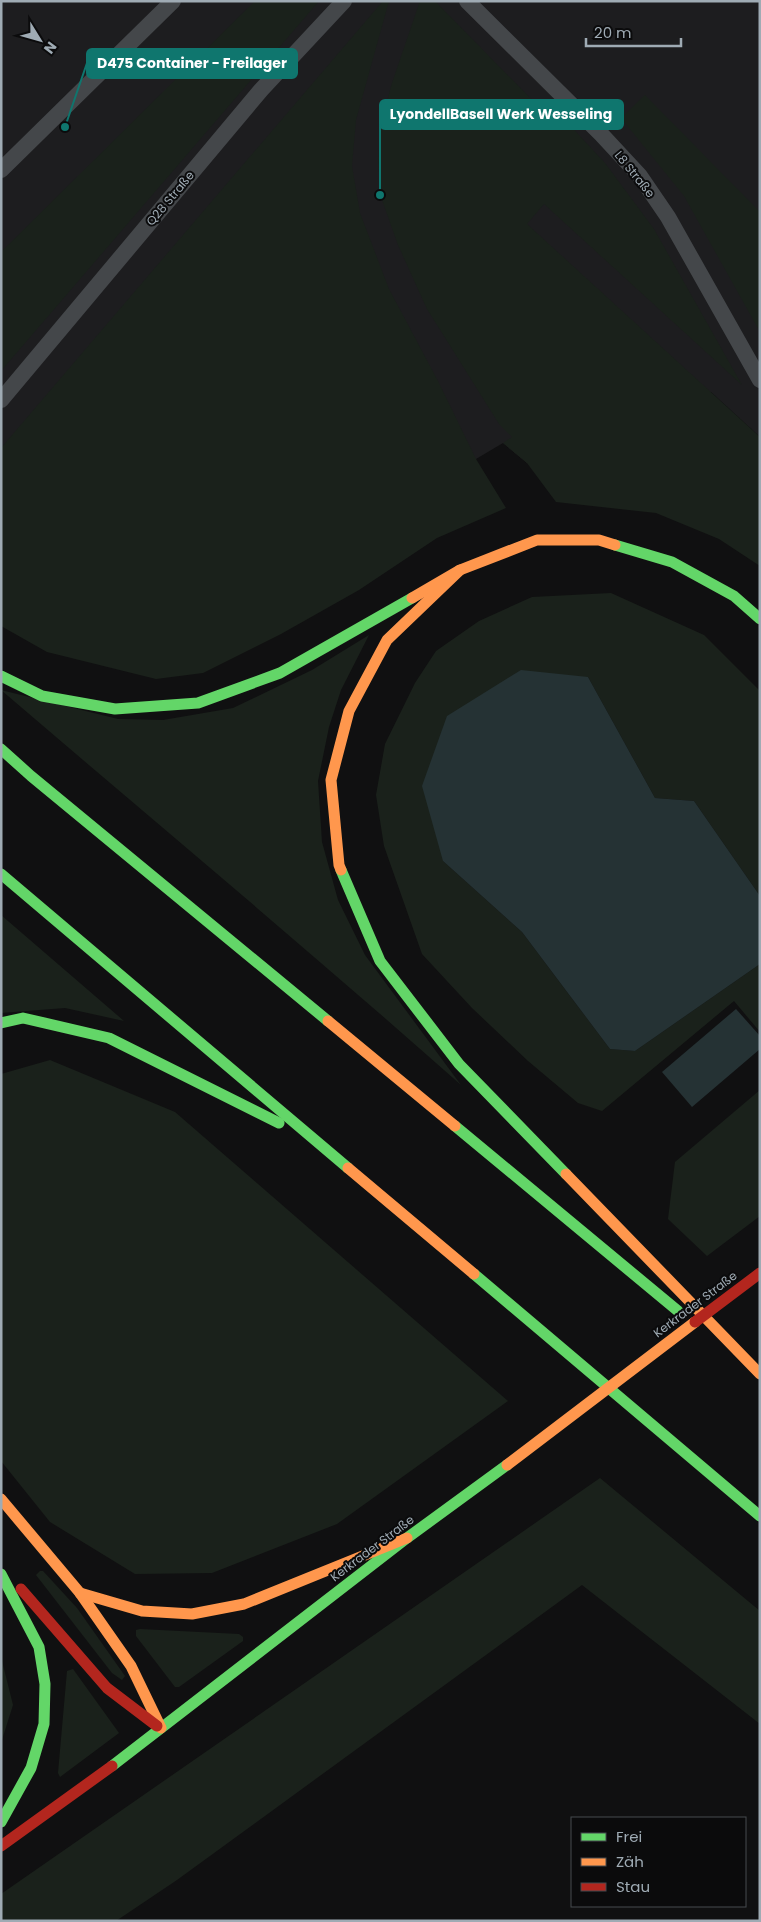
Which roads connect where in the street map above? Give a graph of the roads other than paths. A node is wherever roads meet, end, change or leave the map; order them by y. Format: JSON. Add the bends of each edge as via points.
{"nodes":[{"id":1,"x":173,"y":1,"type":"edge"},
{"id":2,"x":344,"y":1,"type":"edge"},
{"id":3,"x":466,"y":1,"type":"edge"},
{"id":4,"x":1,"y":170,"type":"edge"},
{"id":5,"x":760,"y":380,"type":"edge"},
{"id":6,"x":1,"y":400,"type":"edge"},
{"id":7,"x":460,"y":570,"type":"junction"},
{"id":8,"x":760,"y":619,"type":"edge"},
{"id":9,"x":1,"y":676,"type":"edge"},
{"id":10,"x":1,"y":749,"type":"edge"},
{"id":11,"x":1,"y":874,"type":"edge"},
{"id":12,"x":1,"y":1023,"type":"edge"},
{"id":13,"x":319,"y":1143,"type":"junction"},
{"id":14,"x":760,"y":1272,"type":"edge"},
{"id":15,"x":760,"y":1374,"type":"edge"},
{"id":16,"x":760,"y":1379,"type":"edge"},
{"id":17,"x":1,"y":1499,"type":"edge"},
{"id":18,"x":760,"y":1516,"type":"edge"},
{"id":19,"x":407,"y":1538,"type":"junction"},
{"id":20,"x":1,"y":1566,"type":"edge"},
{"id":21,"x":1,"y":1574,"type":"edge"},
{"id":22,"x":80,"y":1593,"type":"junction"},
{"id":23,"x":160,"y":1728,"type":"junction"},
{"id":24,"x":1,"y":1822,"type":"edge"},
{"id":25,"x":1,"y":1846,"type":"edge"}],
"edges":[{"from":1,"to":4,"type":"lane"},
{"from":2,"to":6,"type":"lane","name":"Q28 Straße","via":[[261,90]]},
{"from":3,"to":5,"type":"lane","name":"L8 Straße","via":[[640,176],[668,218]]},
{"from":7,"to":8,"type":"main road","via":[[537,540],[599,540],[672,562],[734,596]]},
{"from":7,"to":9,"type":"main road","via":[[280,673],[198,704],[115,709],[42,696]]},
{"from":7,"to":15,"type":"main road","via":[[388,640],[349,711],[330,780],[340,865],[380,961],[459,1064]]},
{"from":10,"to":16,"type":"main road"},
{"from":11,"to":13,"type":"main road"},
{"from":12,"to":13,"type":"main road","via":[[23,1018],[109,1038]]},
{"from":13,"to":18,"type":"main road"},
{"from":14,"to":19,"type":"main road","name":"Kerkrader Straße","bridge":true,"via":[[507,1466]]},
{"from":17,"to":22,"type":"main road"},
{"from":19,"to":22,"type":"main road","via":[[244,1604],[192,1614],[142,1611]]},
{"from":19,"to":23,"type":"main road","name":"Kerkrader Straße"},
{"from":20,"to":23,"type":"main road","via":[[107,1688]]},
{"from":21,"to":24,"type":"main road","via":[[39,1647],[45,1684],[44,1724],[31,1768]]},
{"from":22,"to":23,"type":"main road","via":[[131,1666]]},
{"from":23,"to":25,"type":"main road","name":"Kerkrader Straße","via":[[92,1782]]}]}
